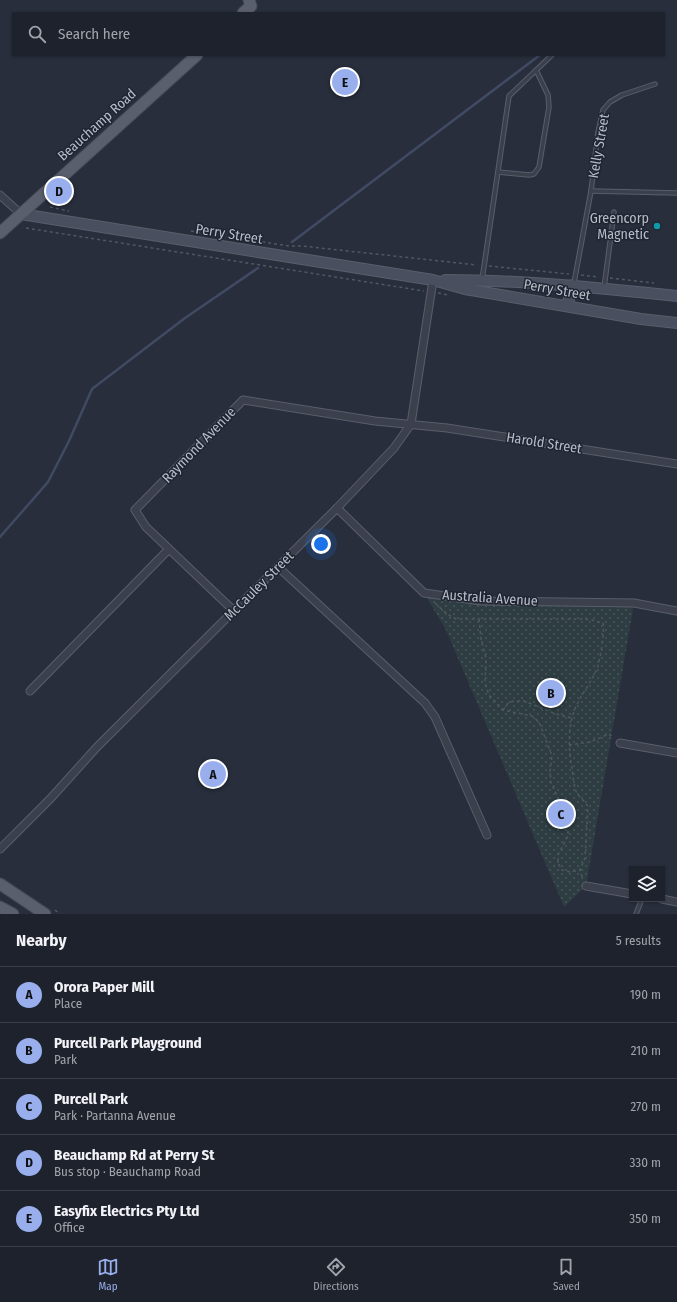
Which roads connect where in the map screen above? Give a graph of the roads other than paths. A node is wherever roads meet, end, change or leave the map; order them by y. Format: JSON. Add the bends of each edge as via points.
{"nodes":[{"id":1,"x":195,"y":56,"type":"edge"},
{"id":2,"x":551,"y":56,"type":"edge"},
{"id":3,"x":536,"y":70,"type":"junction"},
{"id":4,"x":655,"y":84,"type":"dead end"},
{"id":5,"x":498,"y":172,"type":"junction"},
{"id":6,"x":591,"y":191,"type":"junction"},
{"id":7,"x":677,"y":193,"type":"edge"},
{"id":8,"x":0,"y":195,"type":"edge"},
{"id":9,"x":614,"y":212,"type":"dead end"},
{"id":10,"x":21,"y":214,"type":"junction"},
{"id":11,"x":0,"y":233,"type":"edge"},
{"id":12,"x":433,"y":280,"type":"junction"},
{"id":13,"x":482,"y":280,"type":"junction"},
{"id":14,"x":574,"y":280,"type":"junction"},
{"id":15,"x":604,"y":283,"type":"junction"},
{"id":16,"x":677,"y":296,"type":"edge"},
{"id":17,"x":567,"y":306,"type":"junction"},
{"id":18,"x":677,"y":323,"type":"edge"},
{"id":19,"x":411,"y":424,"type":"junction"},
{"id":20,"x":677,"y":464,"type":"edge"},
{"id":21,"x":337,"y":508,"type":"junction"},
{"id":22,"x":169,"y":549,"type":"junction"},
{"id":23,"x":278,"y":567,"type":"junction"},
{"id":24,"x":234,"y":611,"type":"junction"},
{"id":25,"x":677,"y":611,"type":"edge"},
{"id":26,"x":30,"y":692,"type":"dead end"},
{"id":27,"x":620,"y":743,"type":"road end"},
{"id":28,"x":677,"y":753,"type":"edge"},
{"id":29,"x":487,"y":835,"type":"dead end"},
{"id":30,"x":0,"y":849,"type":"edge"},
{"id":31,"x":0,"y":884,"type":"edge"},
{"id":32,"x":586,"y":886,"type":"road end"},
{"id":33,"x":629,"y":893,"type":"edge"},
{"id":34,"x":665,"y":900,"type":"edge"},
{"id":35,"x":641,"y":902,"type":"edge"},
{"id":36,"x":677,"y":902,"type":"edge"},
{"id":37,"x":0,"y":906,"type":"edge"},
{"id":38,"x":13,"y":914,"type":"edge"},
{"id":39,"x":45,"y":914,"type":"edge"},
{"id":40,"x":636,"y":914,"type":"edge"}],
"edges":[{"from":1,"to":10,"type":"main road","name":"Beauchamp Road"},
{"from":2,"to":3,"type":"lane"},
{"from":3,"to":5,"type":"lane","via":[[509,96]]},
{"from":3,"to":5,"type":"lane","via":[[548,95],[549,108],[539,167],[534,174],[529,175]]},
{"from":4,"to":6,"type":"lane","name":"Kelly Street","via":[[622,95],[603,110]]},
{"from":5,"to":13,"type":"lane"},
{"from":6,"to":7,"type":"lane","name":"Kelly Street"},
{"from":6,"to":14,"type":"lane","name":"Kelly Street"},
{"from":8,"to":10,"type":"street"},
{"from":9,"to":15,"type":"lane"},
{"from":10,"to":11,"type":"main road","name":"Beauchamp Road"},
{"from":10,"to":12,"type":"street","name":"Perry Street"},
{"from":12,"to":13,"type":"street","name":"Perry Street"},
{"from":12,"to":17,"type":"street","name":"Perry Street","via":[[465,289]]},
{"from":12,"to":19,"type":"street","name":"McCauley Street"},
{"from":13,"to":14,"type":"street","name":"Perry Street"},
{"from":14,"to":15,"type":"street","name":"Perry Street"},
{"from":14,"to":17,"type":"street"},
{"from":15,"to":16,"type":"street","name":"Perry Street"},
{"from":17,"to":18,"type":"street","name":"Perry Street"},
{"from":19,"to":20,"type":"street","name":"Harold Street"},
{"from":19,"to":21,"type":"street","name":"McCauley Street","via":[[394,448]]},
{"from":19,"to":22,"type":"street","name":"Raymond Avenue","via":[[375,421],[243,400],[136,510],[146,527]]},
{"from":21,"to":23,"type":"street","name":"McCauley Street"},
{"from":21,"to":25,"type":"street","name":"Australia Avenue","via":[[424,594],[481,601],[634,603]]},
{"from":22,"to":24,"type":"street","name":"Raymond Avenue"},
{"from":22,"to":26,"type":"street"},
{"from":23,"to":24,"type":"street","name":"McCauley Street"},
{"from":23,"to":29,"type":"street","via":[[425,703],[435,717]]},
{"from":24,"to":30,"type":"street","name":"McCauley Street"},
{"from":27,"to":28,"type":"street"},
{"from":31,"to":39,"type":"main road"},
{"from":32,"to":33,"type":"street"},
{"from":34,"to":36,"type":"street"},
{"from":35,"to":40,"type":"lane"},
{"from":37,"to":38,"type":"main road"}]}
